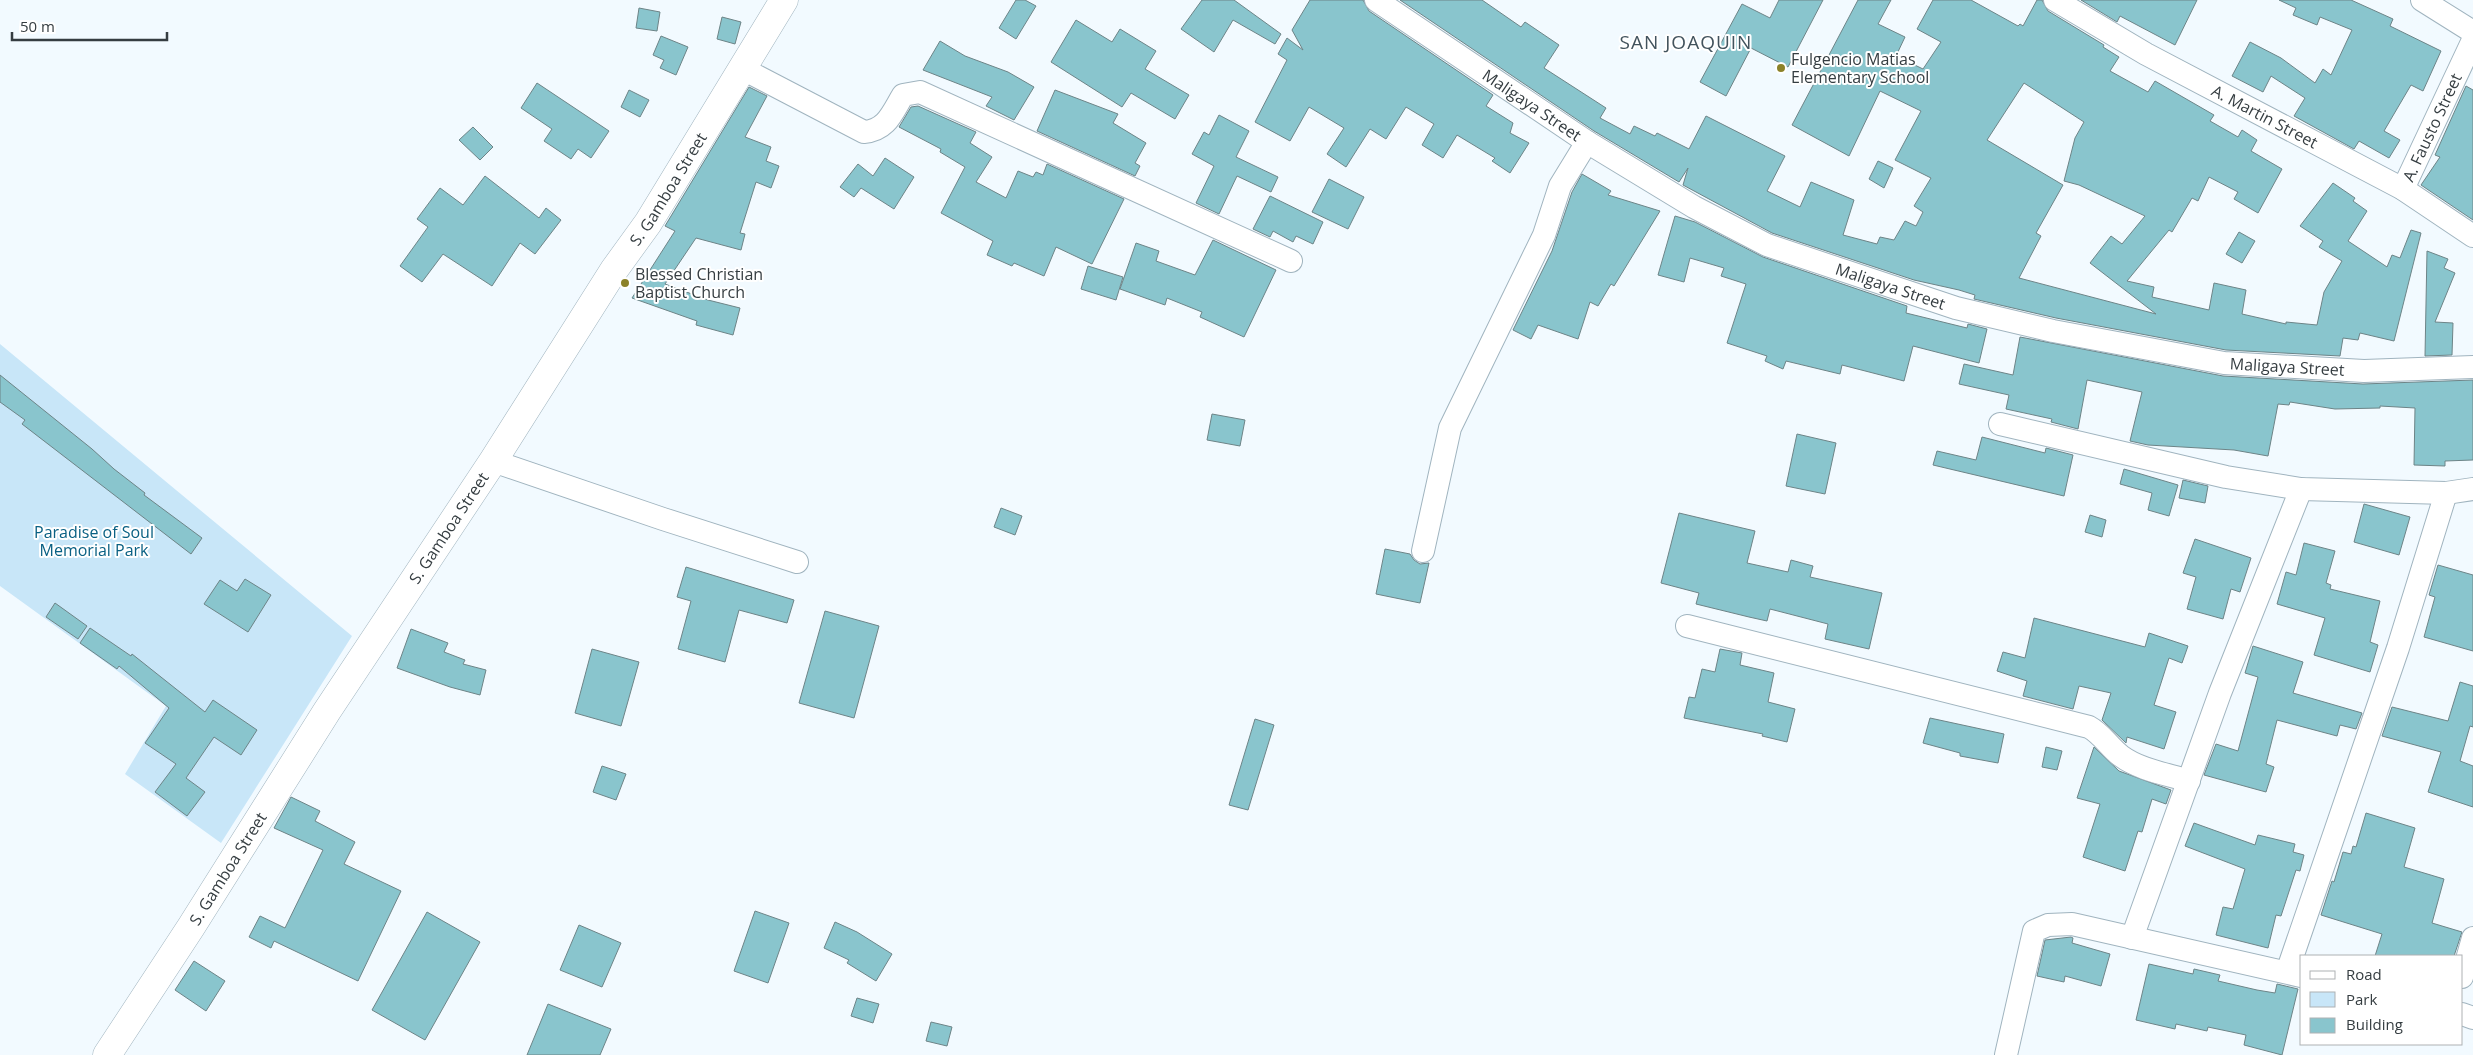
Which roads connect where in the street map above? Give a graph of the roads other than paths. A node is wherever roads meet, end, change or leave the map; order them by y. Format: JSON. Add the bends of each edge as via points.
{"nodes":[{"id":1,"x":784,"y":0,"type":"edge"},
{"id":2,"x":1376,"y":0,"type":"edge"},
{"id":3,"x":2055,"y":0,"type":"edge"},
{"id":4,"x":2422,"y":0,"type":"edge"},
{"id":5,"x":2473,"y":32,"type":"edge"},
{"id":6,"x":2473,"y":40,"type":"edge"},
{"id":7,"x":743,"y":69,"type":"junction"},
{"id":8,"x":1587,"y":142,"type":"junction"},
{"id":9,"x":2403,"y":188,"type":"junction"},
{"id":10,"x":2473,"y":236,"type":"edge"},
{"id":11,"x":1291,"y":261,"type":"dead end"},
{"id":12,"x":2473,"y":367,"type":"edge"},
{"id":13,"x":2000,"y":424,"type":"dead end"},
{"id":14,"x":493,"y":460,"type":"junction"},
{"id":15,"x":2301,"y":489,"type":"junction"},
{"id":16,"x":2473,"y":489,"type":"edge"},
{"id":17,"x":2446,"y":493,"type":"junction"},
{"id":18,"x":1423,"y":551,"type":"dead end"},
{"id":19,"x":797,"y":562,"type":"dead end"},
{"id":20,"x":1687,"y":626,"type":"dead end"},
{"id":21,"x":2189,"y":781,"type":"junction"},
{"id":22,"x":2132,"y":938,"type":"junction"},
{"id":23,"x":2473,"y":938,"type":"edge"},
{"id":24,"x":2300,"y":955,"type":"edge"},
{"id":25,"x":2300,"y":955,"type":"edge"},
{"id":26,"x":2463,"y":973,"type":"edge"},
{"id":27,"x":2294,"y":974,"type":"edge"},
{"id":28,"x":107,"y":1055,"type":"edge"},
{"id":29,"x":2006,"y":1055,"type":"edge"}],
"edges":[{"from":1,"to":7,"type":"main road","name":"S. Gamboa Street"},
{"from":2,"to":8,"type":"street","name":"Maligaya Street"},
{"from":3,"to":9,"type":"street","name":"A. Martin Street","via":[[2146,54]]},
{"from":4,"to":5,"type":"street"},
{"from":6,"to":9,"type":"street","name":"A. Fausto Street"},
{"from":7,"to":11,"type":"street","via":[[864,132],[883,127],[903,95],[920,92]]},
{"from":7,"to":14,"type":"main road","name":"S. Gamboa Street","via":[[648,223],[614,270]]},
{"from":8,"to":12,"type":"street","name":"Maligaya Street","via":[[1694,207],[1767,244],[1956,308],[2053,331],[2224,363],[2364,371]]},
{"from":8,"to":18,"type":"street","via":[[1560,186],[1544,235],[1450,428]]},
{"from":9,"to":10,"type":"street","name":"A. Martin Street"},
{"from":13,"to":15,"type":"street","via":[[2226,478]]},
{"from":14,"to":19,"type":"street"},
{"from":14,"to":28,"type":"main road","name":"S. Gamboa Street","via":[[327,711]]},
{"from":15,"to":17,"type":"street"},
{"from":15,"to":21,"type":"street","via":[[2220,693]]},
{"from":16,"to":17,"type":"street"},
{"from":17,"to":25,"type":"street"},
{"from":20,"to":21,"type":"street","via":[[2089,727],[2122,756],[2141,766]]},
{"from":21,"to":22,"type":"street"},
{"from":22,"to":27,"type":"street"},
{"from":22,"to":29,"type":"street","via":[[2072,924],[2048,925],[2034,930]]},
{"from":23,"to":26,"type":"street"},
{"from":24,"to":27,"type":"street"}]}
